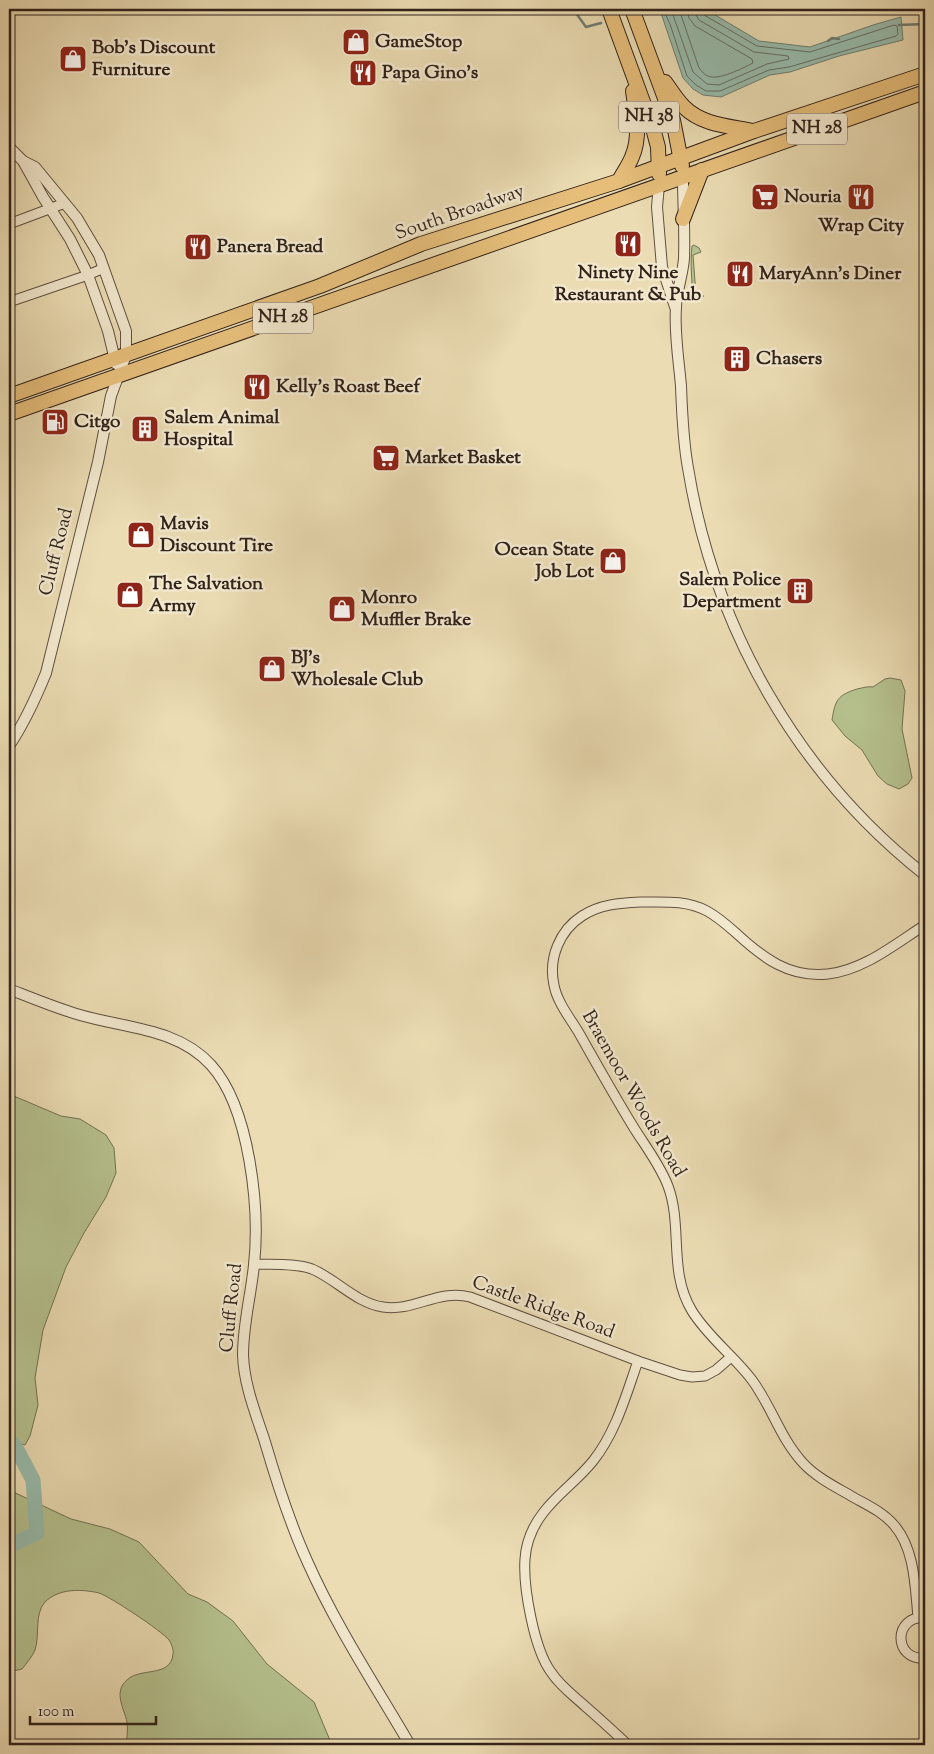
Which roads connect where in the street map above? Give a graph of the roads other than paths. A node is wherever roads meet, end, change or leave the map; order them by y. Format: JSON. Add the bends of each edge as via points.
{"nodes":[{"id":1,"x":609,"y":9,"type":"edge"},
{"id":2,"x":632,"y":9,"type":"edge"},
{"id":3,"x":631,"y":70,"type":"junction"},
{"id":4,"x":655,"y":70,"type":"junction"},
{"id":5,"x":925,"y":74,"type":"edge"},
{"id":6,"x":925,"y":92,"type":"edge"},
{"id":7,"x":754,"y":131,"type":"junction"},
{"id":8,"x":9,"y":147,"type":"edge"},
{"id":9,"x":681,"y":158,"type":"junction"},
{"id":10,"x":24,"y":161,"type":"junction"},
{"id":11,"x":660,"y":166,"type":"junction"},
{"id":12,"x":702,"y":170,"type":"junction"},
{"id":13,"x":682,"y":177,"type":"junction"},
{"id":14,"x":619,"y":180,"type":"junction"},
{"id":15,"x":659,"y":185,"type":"junction"},
{"id":16,"x":65,"y":203,"type":"junction"},
{"id":17,"x":52,"y":209,"type":"junction"},
{"id":18,"x":683,"y":219,"type":"junction"},
{"id":19,"x":9,"y":224,"type":"edge"},
{"id":20,"x":104,"y":268,"type":"junction"},
{"id":21,"x":88,"y":275,"type":"junction"},
{"id":22,"x":9,"y":302,"type":"edge"},
{"id":23,"x":676,"y":308,"type":"junction"},
{"id":24,"x":120,"y":357,"type":"junction"},
{"id":25,"x":119,"y":375,"type":"junction"},
{"id":26,"x":9,"y":396,"type":"edge"},
{"id":27,"x":9,"y":414,"type":"edge"},
{"id":28,"x":9,"y":746,"type":"edge"},
{"id":29,"x":925,"y":875,"type":"edge"},
{"id":30,"x":925,"y":925,"type":"edge"},
{"id":31,"x":9,"y":989,"type":"edge"},
{"id":32,"x":254,"y":1264,"type":"junction"},
{"id":33,"x":731,"y":1357,"type":"junction"},
{"id":34,"x":638,"y":1361,"type":"junction"},
{"id":35,"x":922,"y":1618,"type":"edge"},
{"id":36,"x":925,"y":1658,"type":"edge"},
{"id":37,"x":410,"y":1745,"type":"edge"},
{"id":38,"x":628,"y":1745,"type":"edge"}],
"edges":[{"from":1,"to":3,"type":"main road","number":"NH 38"},
{"from":2,"to":4,"type":"main road","number":"NH 38"},
{"from":3,"to":11,"type":"main road","number":"NH 38","via":[[654,132]]},
{"from":3,"to":14,"type":"main road","via":[[636,146]]},
{"from":4,"to":7,"type":"main road","via":[[676,99],[703,120]]},
{"from":4,"to":9,"type":"main road","number":"NH 38","via":[[673,120]]},
{"from":5,"to":7,"type":"main road","name":"South Broadway","number":"NH 28"},
{"from":6,"to":12,"type":"main road","name":"South Broadway","number":"NH 28"},
{"from":7,"to":9,"type":"main road","name":"South Broadway","number":"NH 28"},
{"from":8,"to":10,"type":"street"},
{"from":9,"to":11,"type":"main road","name":"South Broadway","number":"NH 28"},
{"from":9,"to":13,"type":"main road"},
{"from":10,"to":16,"type":"street","via":[[35,167]]},
{"from":10,"to":17,"type":"street"},
{"from":11,"to":14,"type":"main road","name":"South Broadway","number":"NH 28"},
{"from":11,"to":15,"type":"main road"},
{"from":12,"to":13,"type":"main road","name":"South Broadway","number":"NH 28"},
{"from":12,"to":18,"type":"main road"},
{"from":13,"to":15,"type":"main road","name":"South Broadway","number":"NH 28"},
{"from":13,"to":18,"type":"street"},
{"from":14,"to":24,"type":"main road","name":"South Broadway","number":"NH 28","via":[[421,244],[320,286]]},
{"from":15,"to":23,"type":"street","via":[[657,207],[662,266]]},
{"from":15,"to":25,"type":"main road","name":"South Broadway","number":"NH 28"},
{"from":16,"to":17,"type":"street"},
{"from":16,"to":20,"type":"street","via":[[77,218]]},
{"from":17,"to":19,"type":"street"},
{"from":17,"to":21,"type":"street"},
{"from":18,"to":23,"type":"street","via":[[684,259]]},
{"from":20,"to":21,"type":"street"},
{"from":20,"to":24,"type":"street","via":[[126,331]]},
{"from":21,"to":22,"type":"street"},
{"from":21,"to":24,"type":"street"},
{"from":23,"to":29,"type":"street","via":[[688,467],[710,561],[739,636],[773,703],[805,751],[859,816]]},
{"from":24,"to":25,"type":"street","name":"Cluff Road"},
{"from":24,"to":26,"type":"main road","name":"South Broadway","number":"NH 28"},
{"from":25,"to":27,"type":"main road","name":"South Broadway","number":"NH 28"},
{"from":25,"to":28,"type":"street","name":"Cluff Road","via":[[111,396],[46,673],[34,705]]},
{"from":30,"to":33,"type":"street","name":"Braemoor Woods Road","via":[[863,963],[840,972],[815,974],[775,964],[715,915],[696,906],[674,902],[627,903],[597,908],[572,924],[559,942],[554,954],[553,975],[557,994],[663,1173],[672,1201],[678,1267],[687,1303]]},
{"from":31,"to":32,"type":"street","name":"Cluff Road","via":[[80,1015],[168,1036],[193,1048],[212,1066],[238,1112],[247,1148],[254,1198]]},
{"from":32,"to":34,"type":"street","name":"Castle Ridge Road","via":[[310,1269],[366,1302],[385,1307],[400,1307],[448,1294],[470,1297]]},
{"from":32,"to":37,"type":"street","name":"Cluff Road","via":[[244,1339],[245,1372],[276,1478],[296,1537],[324,1596]]},
{"from":33,"to":34,"type":"street","name":"Castle Ridge Road","via":[[716,1370],[698,1377],[680,1375]]},
{"from":33,"to":35,"type":"street","name":"Braemoor Woods Road","via":[[754,1382],[784,1439],[805,1465],[823,1480],[879,1512],[901,1534]]},
{"from":34,"to":38,"type":"street","via":[[607,1440],[584,1471],[543,1513],[531,1534],[525,1559],[534,1633],[546,1664],[564,1688]]},
{"from":35,"to":36,"type":"street","name":"Braemoor Woods Road","via":[[906,1624],[901,1641],[912,1656]]}]}
